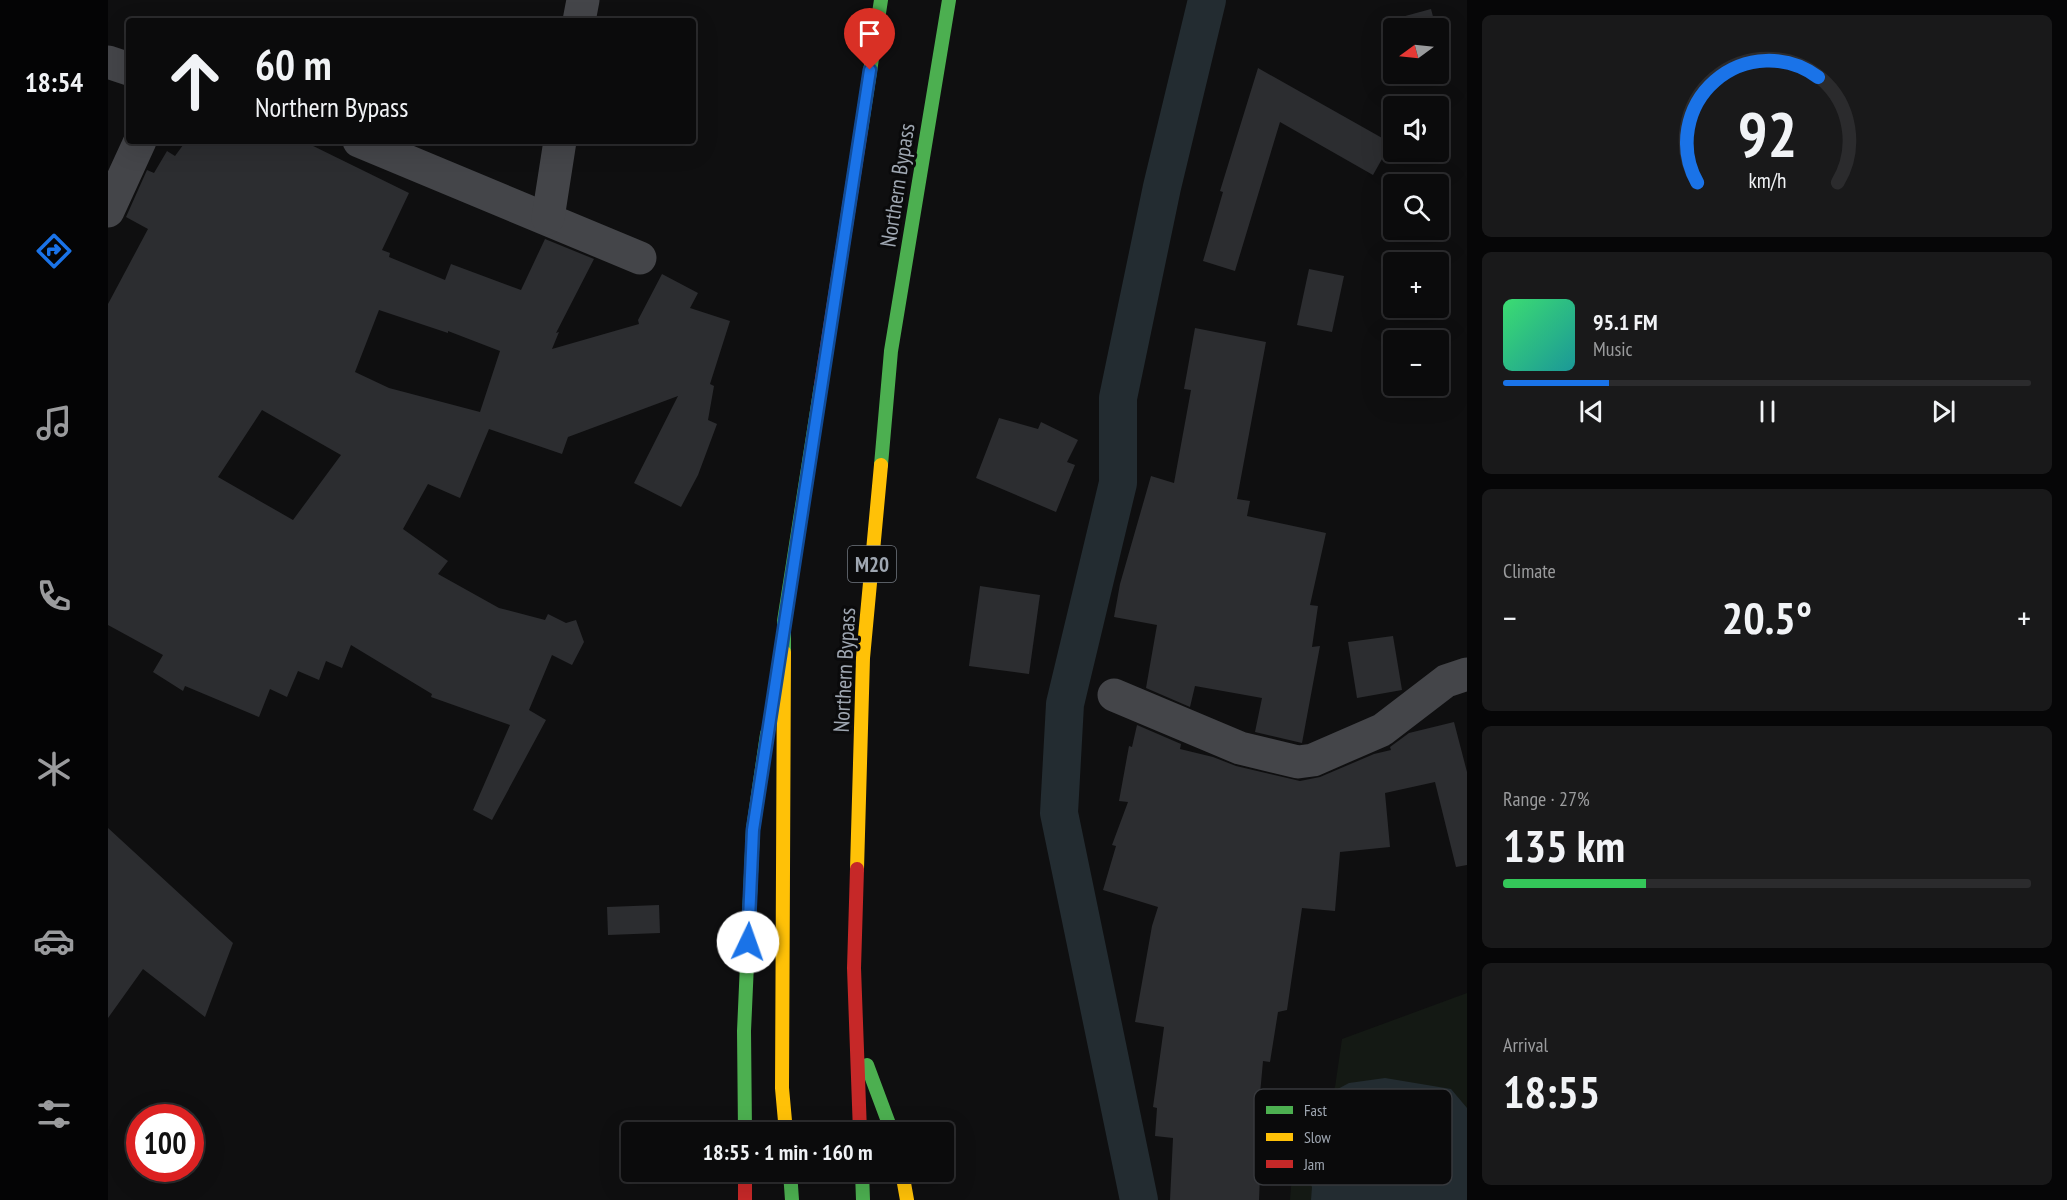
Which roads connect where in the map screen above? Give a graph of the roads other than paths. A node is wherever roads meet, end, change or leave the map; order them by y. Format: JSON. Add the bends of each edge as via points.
{"nodes":[{"id":1,"x":583,"y":0,"type":"edge"},
{"id":2,"x":881,"y":0,"type":"edge"},
{"id":3,"x":950,"y":0,"type":"edge"},
{"id":4,"x":580,"y":18,"type":"edge"},
{"id":5,"x":108,"y":62,"type":"edge"},
{"id":6,"x":126,"y":68,"type":"edge"},
{"id":7,"x":139,"y":144,"type":"edge"},
{"id":8,"x":366,"y":144,"type":"edge"},
{"id":9,"x":560,"y":144,"type":"edge"},
{"id":10,"x":108,"y":211,"type":"edge"},
{"id":11,"x":548,"y":218,"type":"junction"},
{"id":12,"x":640,"y":258,"type":"dead end"},
{"id":13,"x":784,"y":621,"type":"junction"},
{"id":14,"x":1467,"y":674,"type":"edge"},
{"id":15,"x":1114,"y":695,"type":"dead end"},
{"id":16,"x":856,"y":1038,"type":"junction"},
{"id":17,"x":745,"y":1122,"type":"edge"},
{"id":18,"x":785,"y":1122,"type":"edge"},
{"id":19,"x":860,"y":1122,"type":"edge"},
{"id":20,"x":888,"y":1122,"type":"edge"},
{"id":21,"x":745,"y":1182,"type":"edge"},
{"id":22,"x":791,"y":1182,"type":"edge"},
{"id":23,"x":862,"y":1182,"type":"edge"},
{"id":24,"x":904,"y":1182,"type":"edge"},
{"id":25,"x":745,"y":1200,"type":"edge"},
{"id":26,"x":792,"y":1200,"type":"edge"},
{"id":27,"x":863,"y":1200,"type":"edge"},
{"id":28,"x":908,"y":1200,"type":"edge"}],
"edges":[{"from":1,"to":4,"type":"street"},
{"from":2,"to":13,"type":"highway","name":"Northern Bypass"},
{"from":3,"to":16,"type":"highway","name":"Northern Bypass","number":"M20","via":[[891,351],[867,622],[854,968]]},
{"from":5,"to":6,"type":"street"},
{"from":7,"to":10,"type":"street"},
{"from":8,"to":11,"type":"street"},
{"from":9,"to":11,"type":"street"},
{"from":11,"to":12,"type":"street"},
{"from":13,"to":17,"type":"highway","via":[[753,830],[744,1031]]},
{"from":13,"to":18,"type":"highway","name":"Northern Bypass","via":[[782,1088]]},
{"from":14,"to":15,"type":"street","via":[[1446,681],[1382,730],[1313,760],[1298,762],[1240,748]]},
{"from":16,"to":19,"type":"highway","name":"Northern Bypass","number":"M20"},
{"from":16,"to":20,"type":"highway"},
{"from":21,"to":25,"type":"highway"},
{"from":22,"to":26,"type":"highway"},
{"from":23,"to":27,"type":"highway"},
{"from":24,"to":28,"type":"highway"}]}
